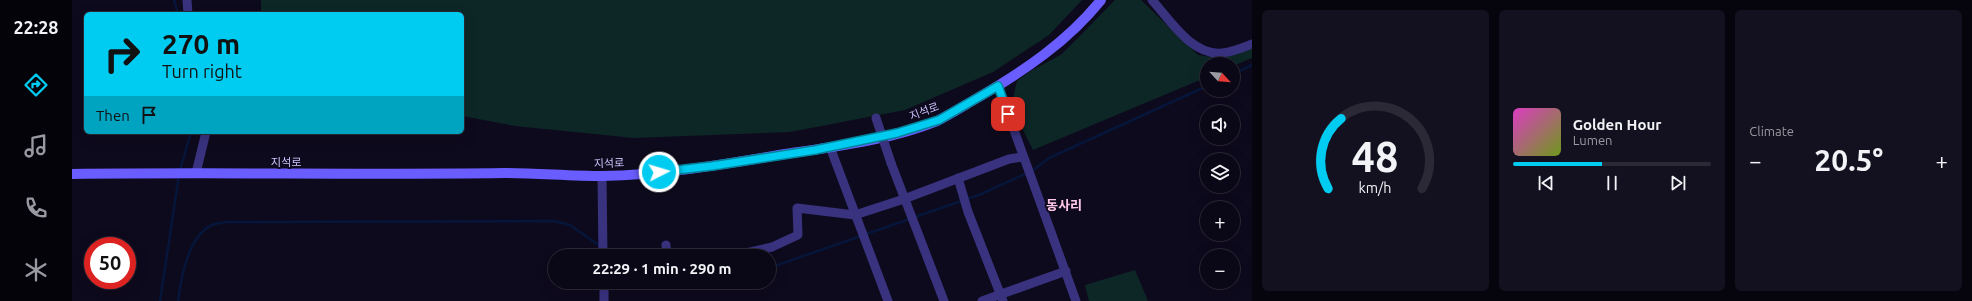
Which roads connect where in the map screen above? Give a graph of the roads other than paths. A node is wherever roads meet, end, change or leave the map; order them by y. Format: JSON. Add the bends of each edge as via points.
{"nodes":[{"id":1,"x":187,"y":0,"type":"edge"},
{"id":2,"x":1101,"y":0,"type":"edge"},
{"id":3,"x":1152,"y":0,"type":"edge"},
{"id":4,"x":188,"y":12,"type":"edge"},
{"id":5,"x":1252,"y":44,"type":"edge"},
{"id":6,"x":998,"y":86,"type":"junction"},
{"id":7,"x":876,"y":118,"type":"dead end"},
{"id":8,"x":205,"y":134,"type":"edge"},
{"id":9,"x":830,"y":147,"type":"junction"},
{"id":10,"x":1022,"y":157,"type":"junction"},
{"id":11,"x":194,"y":173,"type":"junction"},
{"id":12,"x":72,"y":174,"type":"edge"},
{"id":13,"x":602,"y":176,"type":"junction"},
{"id":14,"x":958,"y":178,"type":"junction"},
{"id":15,"x":906,"y":203,"type":"junction"},
{"id":16,"x":855,"y":215,"type":"junction"},
{"id":17,"x":666,"y":245,"type":"dead end"},
{"id":18,"x":603,"y":249,"type":"edge"},
{"id":19,"x":666,"y":249,"type":"edge"},
{"id":20,"x":763,"y":249,"type":"edge"},
{"id":21,"x":1066,"y":271,"type":"junction"},
{"id":22,"x":604,"y":289,"type":"edge"},
{"id":23,"x":1001,"y":298,"type":"edge"},
{"id":24,"x":604,"y":301,"type":"edge"},
{"id":25,"x":888,"y":301,"type":"edge"},
{"id":26,"x":944,"y":301,"type":"edge"},
{"id":27,"x":982,"y":301,"type":"edge"},
{"id":28,"x":1076,"y":301,"type":"edge"}],
"edges":[{"from":1,"to":4,"type":"street"},
{"from":2,"to":6,"type":"main road","name":"지석로","via":[[1066,37]]},
{"from":3,"to":5,"type":"street","via":[[1192,44],[1202,51],[1223,53]]},
{"from":6,"to":9,"type":"main road","name":"지석로","via":[[939,120]]},
{"from":6,"to":10,"type":"street"},
{"from":7,"to":15,"type":"street","bridge":true},
{"from":8,"to":11,"type":"street"},
{"from":9,"to":13,"type":"main road","name":"지석로","via":[[673,171]]},
{"from":9,"to":16,"type":"street"},
{"from":10,"to":14,"type":"street"},
{"from":10,"to":21,"type":"street","via":[[1035,184]]},
{"from":11,"to":12,"type":"main road","name":"지석로"},
{"from":11,"to":13,"type":"main road","name":"지석로","via":[[507,173]]},
{"from":13,"to":18,"type":"street"},
{"from":14,"to":15,"type":"street"},
{"from":14,"to":23,"type":"street","via":[[968,212]]},
{"from":15,"to":16,"type":"street"},
{"from":15,"to":26,"type":"street"},
{"from":16,"to":20,"type":"street","via":[[797,208],[798,235]]},
{"from":16,"to":25,"type":"street"},
{"from":17,"to":19,"type":"street"},
{"from":21,"to":23,"type":"street"},
{"from":21,"to":28,"type":"street"},
{"from":22,"to":24,"type":"street"},
{"from":23,"to":27,"type":"street"}]}
